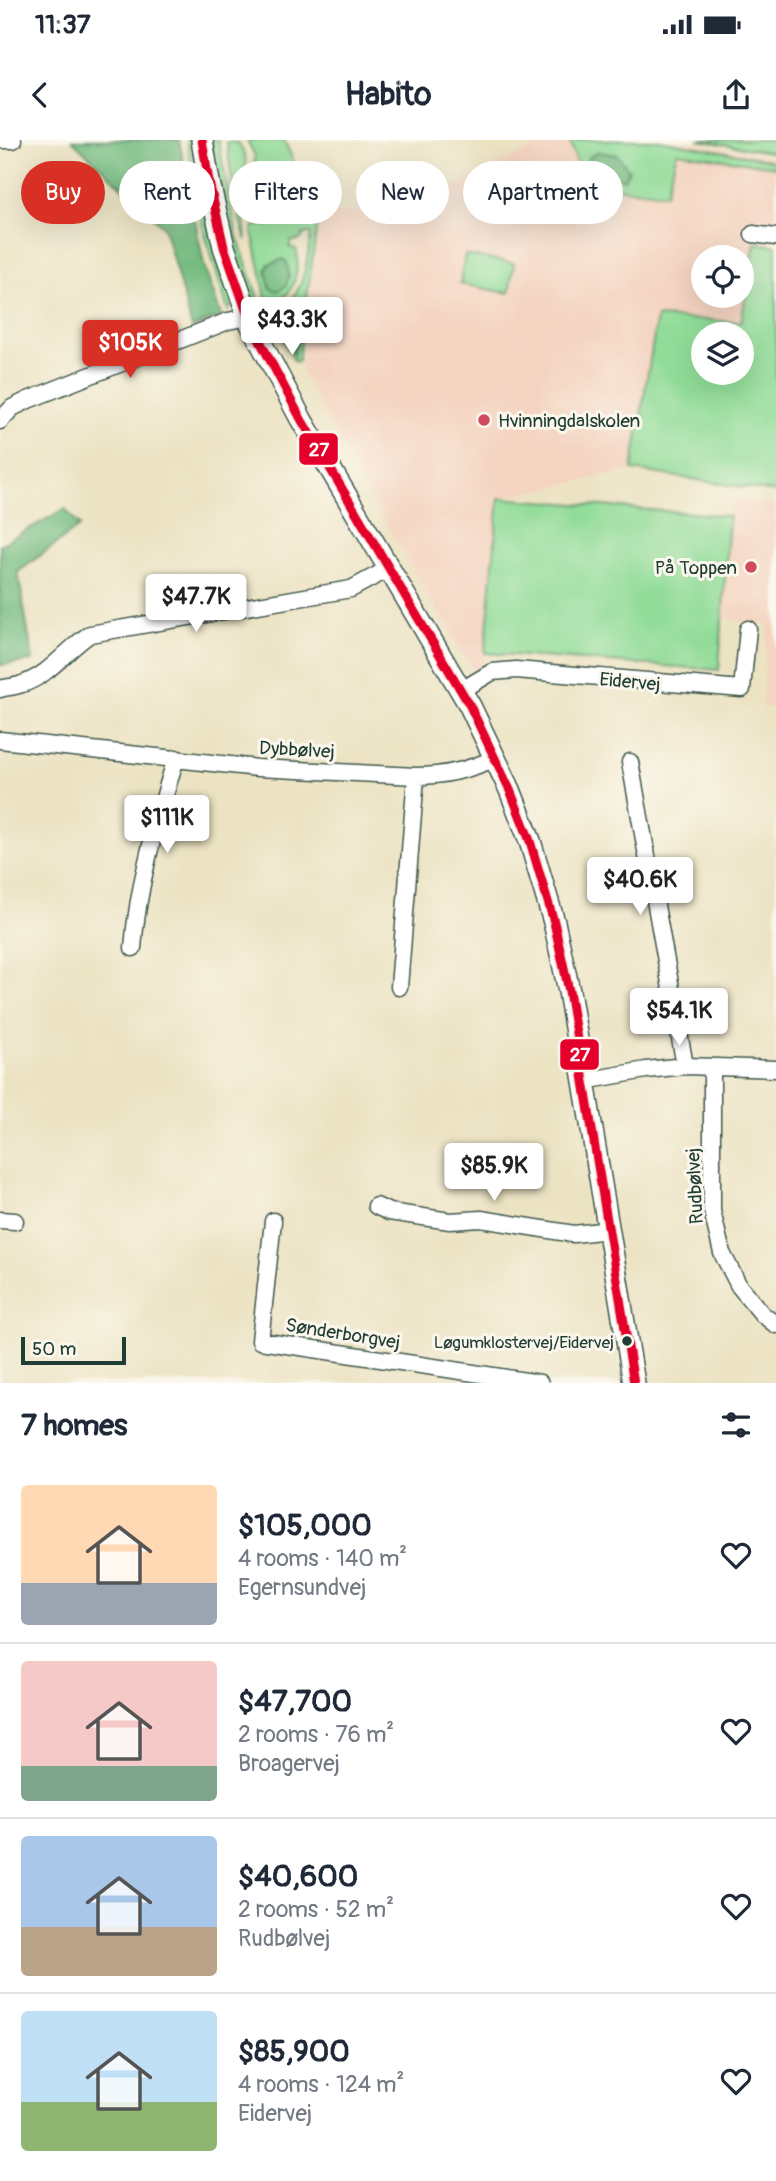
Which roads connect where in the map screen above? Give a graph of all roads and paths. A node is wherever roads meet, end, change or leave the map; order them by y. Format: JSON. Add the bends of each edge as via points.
{"nodes":[{"id":1,"x":0,"y":140,"type":"edge"},
{"id":2,"x":13,"y":140,"type":"edge"},
{"id":3,"x":202,"y":140,"type":"edge"},
{"id":4,"x":754,"y":234,"type":"dead end"},
{"id":5,"x":776,"y":235,"type":"edge"},
{"id":6,"x":248,"y":317,"type":"junction"},
{"id":7,"x":0,"y":421,"type":"edge"},
{"id":8,"x":390,"y":568,"type":"junction"},
{"id":9,"x":748,"y":629,"type":"dead end"},
{"id":10,"x":0,"y":689,"type":"edge"},
{"id":11,"x":462,"y":690,"type":"junction"},
{"id":12,"x":0,"y":740,"type":"edge"},
{"id":13,"x":176,"y":758,"type":"junction"},
{"id":14,"x":496,"y":758,"type":"junction"},
{"id":15,"x":631,"y":762,"type":"dead end"},
{"id":16,"x":416,"y":776,"type":"junction"},
{"id":17,"x":133,"y":948,"type":"dead end"},
{"id":18,"x":398,"y":987,"type":"dead end"},
{"id":19,"x":685,"y":1066,"type":"junction"},
{"id":20,"x":712,"y":1067,"type":"junction"},
{"id":21,"x":776,"y":1069,"type":"edge"},
{"id":22,"x":584,"y":1081,"type":"junction"},
{"id":23,"x":376,"y":1206,"type":"dead end"},
{"id":24,"x":273,"y":1222,"type":"dead end"},
{"id":25,"x":609,"y":1230,"type":"junction"},
{"id":26,"x":776,"y":1325,"type":"edge"},
{"id":27,"x":495,"y":1380,"type":"edge"},
{"id":28,"x":540,"y":1383,"type":"edge"},
{"id":29,"x":634,"y":1383,"type":"edge"}],
"edges":[{"from":1,"to":2,"type":"street"},
{"from":3,"to":6,"type":"street","via":[[224,247]]},
{"from":4,"to":5,"type":"street"},
{"from":6,"to":7,"type":"street","via":[[28,400]]},
{"from":6,"to":8,"type":"street","via":[[281,383]]},
{"from":8,"to":10,"type":"street","via":[[351,589],[90,634],[43,673]]},
{"from":8,"to":11,"type":"street"},
{"from":9,"to":11,"type":"street","name":"Eidervej","via":[[742,690],[516,670],[492,673]]},
{"from":11,"to":14,"type":"street"},
{"from":12,"to":13,"type":"street","name":"Dybbølvej"},
{"from":13,"to":16,"type":"street","name":"Dybbølvej","via":[[258,768]]},
{"from":13,"to":17,"type":"street","via":[[145,865]]},
{"from":14,"to":16,"type":"street","name":"Dybbølvej","via":[[458,773]]},
{"from":14,"to":22,"type":"street","via":[[530,841],[554,922]]},
{"from":15,"to":19,"type":"street"},
{"from":16,"to":18,"type":"street"},
{"from":19,"to":20,"type":"street"},
{"from":19,"to":22,"type":"street"},
{"from":20,"to":21,"type":"street"},
{"from":20,"to":26,"type":"street","name":"Rudbølvej","via":[[712,1211],[722,1253],[739,1286]]},
{"from":22,"to":25,"type":"street"},
{"from":23,"to":25,"type":"street","via":[[450,1221],[481,1219],[574,1234]]},
{"from":24,"to":27,"type":"street","name":"Sønderborgvej","via":[[260,1341]]},
{"from":25,"to":29,"type":"street"},
{"from":27,"to":28,"type":"street","name":"Sønderborgvej"}]}
